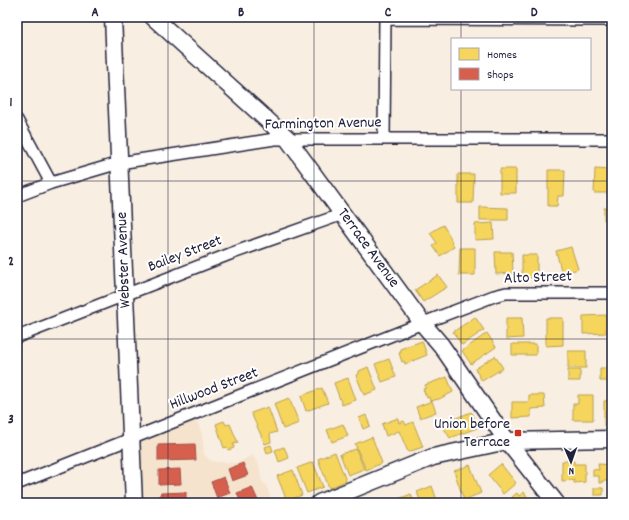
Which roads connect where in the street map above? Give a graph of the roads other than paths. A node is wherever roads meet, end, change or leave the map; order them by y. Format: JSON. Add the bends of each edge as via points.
{"nodes":[{"id":1,"x":113,"y":17,"type":"edge"},
{"id":2,"x":153,"y":17,"type":"edge"},
{"id":3,"x":385,"y":18,"type":"edge"},
{"id":4,"x":612,"y":20,"type":"edge"},
{"id":5,"x":17,"y":120,"type":"edge"},
{"id":6,"x":287,"y":138,"type":"junction"},
{"id":7,"x":384,"y":139,"type":"junction"},
{"id":8,"x":612,"y":139,"type":"edge"},
{"id":9,"x":120,"y":164,"type":"junction"},
{"id":10,"x":51,"y":183,"type":"junction"},
{"id":11,"x":17,"y":196,"type":"edge"},
{"id":12,"x":343,"y":214,"type":"junction"},
{"id":13,"x":612,"y":293,"type":"edge"},
{"id":14,"x":125,"y":294,"type":"junction"},
{"id":15,"x":423,"y":324,"type":"junction"},
{"id":16,"x":17,"y":337,"type":"edge"},
{"id":17,"x":131,"y":439,"type":"junction"},
{"id":18,"x":612,"y":439,"type":"edge"},
{"id":19,"x":507,"y":441,"type":"junction"},
{"id":20,"x":17,"y":484,"type":"edge"},
{"id":21,"x":134,"y":503,"type":"edge"},
{"id":22,"x":319,"y":503,"type":"edge"},
{"id":23,"x":556,"y":503,"type":"edge"}],
"edges":[{"from":1,"to":9,"type":"street","name":"Webster Avenue"},
{"from":2,"to":6,"type":"street","name":"Terrace Avenue"},
{"from":3,"to":4,"type":"street"},
{"from":3,"to":7,"type":"street"},
{"from":5,"to":10,"type":"street"},
{"from":6,"to":7,"type":"street","name":"Farmington Avenue"},
{"from":6,"to":9,"type":"street","name":"Farmington Avenue"},
{"from":6,"to":12,"type":"street","name":"Terrace Avenue"},
{"from":7,"to":8,"type":"street","name":"Farmington Avenue"},
{"from":9,"to":10,"type":"street","name":"Farmington Avenue"},
{"from":9,"to":14,"type":"street","name":"Webster Avenue"},
{"from":10,"to":11,"type":"street","name":"Farmington Avenue"},
{"from":12,"to":14,"type":"street","name":"Bailey Street"},
{"from":12,"to":15,"type":"street","name":"Terrace Avenue"},
{"from":13,"to":15,"type":"street","name":"Alto Street","via":[[506,293]]},
{"from":14,"to":16,"type":"street","name":"Bailey Street"},
{"from":14,"to":17,"type":"street","name":"Webster Avenue"},
{"from":15,"to":17,"type":"street","name":"Hillwood Street"},
{"from":15,"to":19,"type":"street","name":"Terrace Avenue","via":[[441,345]]},
{"from":17,"to":20,"type":"street","name":"Hillwood Street"},
{"from":17,"to":21,"type":"street","name":"Webster Avenue"},
{"from":18,"to":19,"type":"street"},
{"from":19,"to":22,"type":"street","via":[[433,457]]},
{"from":19,"to":23,"type":"street","name":"Terrace Avenue"}]}
